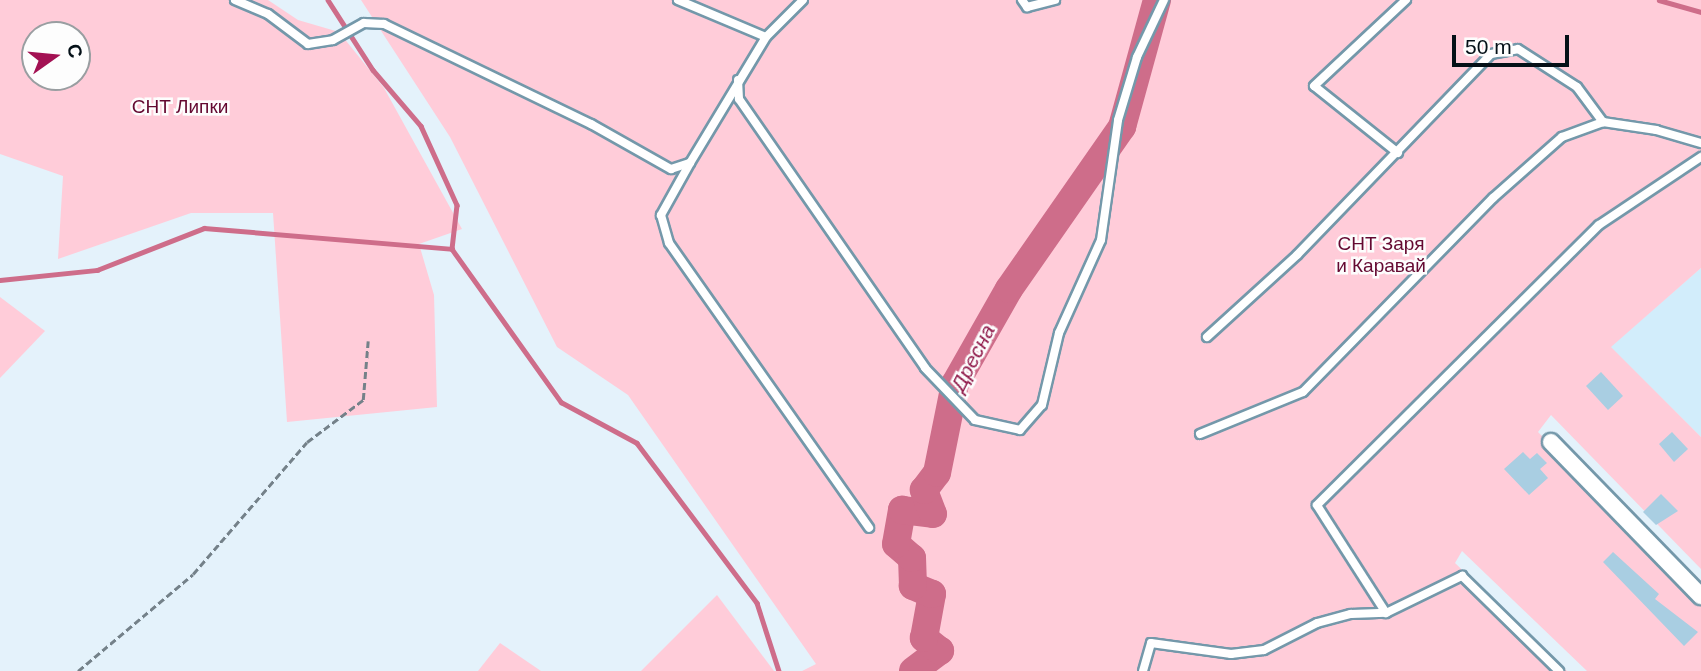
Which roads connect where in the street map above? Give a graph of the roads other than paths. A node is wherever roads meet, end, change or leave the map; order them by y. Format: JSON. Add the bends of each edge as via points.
{"nodes":[{"id":1,"x":235,"y":0,"type":"edge"},
{"id":2,"x":678,"y":0,"type":"edge"},
{"id":3,"x":803,"y":0,"type":"edge"},
{"id":4,"x":1022,"y":0,"type":"edge"},
{"id":5,"x":1055,"y":0,"type":"edge"},
{"id":6,"x":1164,"y":0,"type":"edge"},
{"id":7,"x":1406,"y":0,"type":"edge"},
{"id":8,"x":766,"y":37,"type":"junction"},
{"id":9,"x":738,"y":80,"type":"junction"},
{"id":10,"x":1603,"y":122,"type":"junction"},
{"id":11,"x":1701,"y":143,"type":"edge"},
{"id":12,"x":1398,"y":153,"type":"junction"},
{"id":13,"x":1701,"y":157,"type":"edge"},
{"id":14,"x":690,"y":163,"type":"junction"},
{"id":15,"x":1207,"y":337,"type":"dead end"},
{"id":16,"x":1200,"y":434,"type":"dead end"},
{"id":17,"x":1551,"y":442,"type":"dead end"},
{"id":18,"x":869,"y":528,"type":"dead end"},
{"id":19,"x":1701,"y":596,"type":"edge"},
{"id":20,"x":1386,"y":613,"type":"junction"},
{"id":21,"x":1143,"y":671,"type":"edge"},
{"id":22,"x":1559,"y":671,"type":"edge"}],
"edges":[{"from":1,"to":14,"type":"lane","via":[[268,14],[308,44],[339,37],[357,27],[384,24],[591,124],[671,169]]},
{"from":2,"to":8,"type":"lane"},
{"from":3,"to":8,"type":"lane"},
{"from":4,"to":5,"type":"lane","via":[[1027,6]]},
{"from":6,"to":9,"type":"lane","via":[[1137,57],[1118,120],[1101,240],[1059,333],[1042,405],[1020,430],[975,420],[925,368],[739,99]]},
{"from":7,"to":12,"type":"lane","via":[[1314,86]]},
{"from":8,"to":9,"type":"lane"},
{"from":9,"to":14,"type":"lane"},
{"from":10,"to":11,"type":"lane"},
{"from":10,"to":12,"type":"lane","via":[[1577,87],[1518,49],[1491,54]]},
{"from":10,"to":16,"type":"lane","via":[[1562,137],[1493,198],[1303,393]]},
{"from":12,"to":15,"type":"lane"},
{"from":13,"to":20,"type":"lane","via":[[1599,225],[1317,505]]},
{"from":14,"to":18,"type":"lane","via":[[661,215],[669,243]]},
{"from":17,"to":19,"type":"street"},
{"from":20,"to":21,"type":"lane","via":[[1351,614],[1317,623],[1253,651],[1231,654],[1151,643]]},
{"from":20,"to":22,"type":"lane","via":[[1462,576]]}]}
